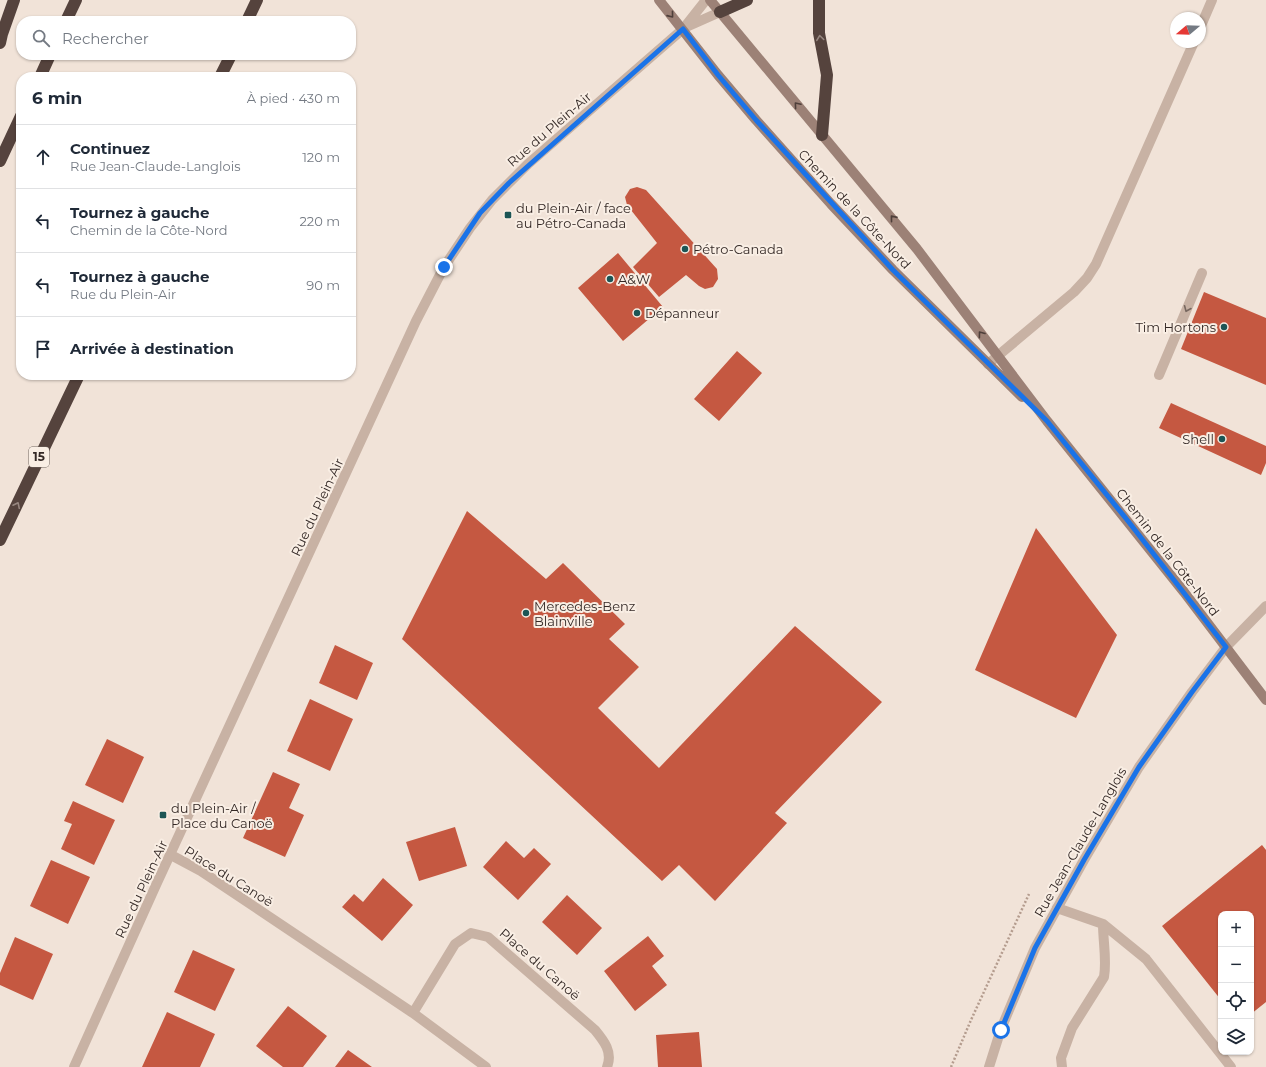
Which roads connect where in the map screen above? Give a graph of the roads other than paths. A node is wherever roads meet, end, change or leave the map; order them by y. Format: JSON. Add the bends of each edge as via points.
{"nodes":[{"id":1,"x":14,"y":0,"type":"edge"},
{"id":2,"x":76,"y":0,"type":"edge"},
{"id":3,"x":257,"y":0,"type":"edge"},
{"id":4,"x":660,"y":0,"type":"edge"},
{"id":5,"x":706,"y":0,"type":"edge"},
{"id":6,"x":710,"y":0,"type":"edge"},
{"id":7,"x":747,"y":0,"type":"edge"},
{"id":8,"x":819,"y":0,"type":"edge"},
{"id":9,"x":1212,"y":0,"type":"edge"},
{"id":10,"x":720,"y":12,"type":"junction"},
{"id":11,"x":1206,"y":14,"type":"edge"},
{"id":12,"x":68,"y":16,"type":"edge"},
{"id":13,"x":249,"y":16,"type":"edge"},
{"id":14,"x":683,"y":29,"type":"junction"},
{"id":15,"x":0,"y":43,"type":"edge"},
{"id":16,"x":1191,"y":48,"type":"edge"},
{"id":17,"x":48,"y":60,"type":"edge"},
{"id":18,"x":228,"y":60,"type":"edge"},
{"id":19,"x":42,"y":72,"type":"edge"},
{"id":20,"x":222,"y":72,"type":"edge"},
{"id":21,"x":16,"y":127,"type":"edge"},
{"id":22,"x":822,"y":135,"type":"junction"},
{"id":23,"x":0,"y":161,"type":"edge"},
{"id":24,"x":1202,"y":273,"type":"dead end"},
{"id":25,"x":998,"y":356,"type":"junction"},
{"id":26,"x":988,"y":364,"type":"junction"},
{"id":27,"x":1159,"y":375,"type":"dead end"},
{"id":28,"x":77,"y":380,"type":"edge"},
{"id":29,"x":1047,"y":421,"type":"junction"},
{"id":30,"x":0,"y":540,"type":"edge"},
{"id":31,"x":1266,"y":606,"type":"edge"},
{"id":32,"x":1226,"y":647,"type":"junction"},
{"id":33,"x":1266,"y":700,"type":"edge"},
{"id":34,"x":171,"y":855,"type":"junction"},
{"id":35,"x":1057,"y":908,"type":"junction"},
{"id":36,"x":1103,"y":924,"type":"junction"},
{"id":37,"x":413,"y":1013,"type":"junction"},
{"id":38,"x":74,"y":1067,"type":"edge"},
{"id":39,"x":486,"y":1067,"type":"edge"},
{"id":40,"x":607,"y":1067,"type":"edge"},
{"id":41,"x":989,"y":1067,"type":"edge"},
{"id":42,"x":1062,"y":1067,"type":"edge"},
{"id":43,"x":1231,"y":1067,"type":"edge"}],
"edges":[{"from":1,"to":15,"type":"highway"},
{"from":2,"to":12,"type":"highway"},
{"from":3,"to":13,"type":"highway"},
{"from":4,"to":14,"type":"street","name":"Chemin de la Côte-Nord","one_way":true},
{"from":5,"to":14,"type":"street","name":"Rue du Plein-Air"},
{"from":6,"to":10,"type":"street","name":"Chemin de la Côte-Nord"},
{"from":7,"to":10,"type":"highway"},
{"from":22,"to":8,"type":"highway","one_way":true,"via":[[827,75],[819,33]]},
{"from":9,"to":11,"type":"street"},
{"from":10,"to":14,"type":"street","name":"Rue du Plein-Air"},
{"from":22,"to":10,"type":"street","name":"Chemin de la Côte-Nord","one_way":true},
{"from":14,"to":26,"type":"street","name":"Chemin de la Côte-Nord","via":[[756,120],[831,204]]},
{"from":14,"to":34,"type":"street","name":"Rue du Plein-Air","via":[[509,183],[480,213],[444,267],[416,321]]},
{"from":16,"to":25,"type":"street","via":[[1096,264],[1074,292]]},
{"from":17,"to":19,"type":"highway"},
{"from":18,"to":20,"type":"highway"},
{"from":21,"to":23,"type":"highway"},
{"from":25,"to":22,"type":"street","name":"Chemin de la Côte-Nord","one_way":true,"via":[[917,249]]},
{"from":24,"to":27,"type":"street","one_way":true},
{"from":25,"to":26,"type":"street"},
{"from":25,"to":29,"type":"street","name":"Chemin de la Côte-Nord"},
{"from":26,"to":29,"type":"street","name":"Chemin de la Côte-Nord"},
{"from":30,"to":28,"type":"highway","number":"15","one_way":true},
{"from":29,"to":32,"type":"street","name":"Chemin de la Côte-Nord"},
{"from":31,"to":32,"type":"street","name":"Rue Jean-Claude-Langlois"},
{"from":32,"to":33,"type":"street","name":"Chemin de la Côte-Nord"},
{"from":32,"to":35,"type":"street","name":"Rue Jean-Claude-Langlois","via":[[1139,767]]},
{"from":34,"to":37,"type":"street","name":"Place du Canoë","via":[[201,871]]},
{"from":34,"to":38,"type":"street","name":"Rue du Plein-Air"},
{"from":35,"to":36,"type":"street"},
{"from":35,"to":41,"type":"street","name":"Rue Jean-Claude-Langlois","via":[[1032,955],[1001,1030]]},
{"from":36,"to":42,"type":"street","via":[[1106,967],[1104,977],[1072,1028],[1061,1058]]},
{"from":36,"to":43,"type":"street","via":[[1146,959]]},
{"from":37,"to":39,"type":"street","name":"Place du Canoë"},
{"from":37,"to":40,"type":"street","name":"Place du Canoë","via":[[455,944],[471,933],[488,937],[595,1030],[607,1044],[610,1061]]}]}
